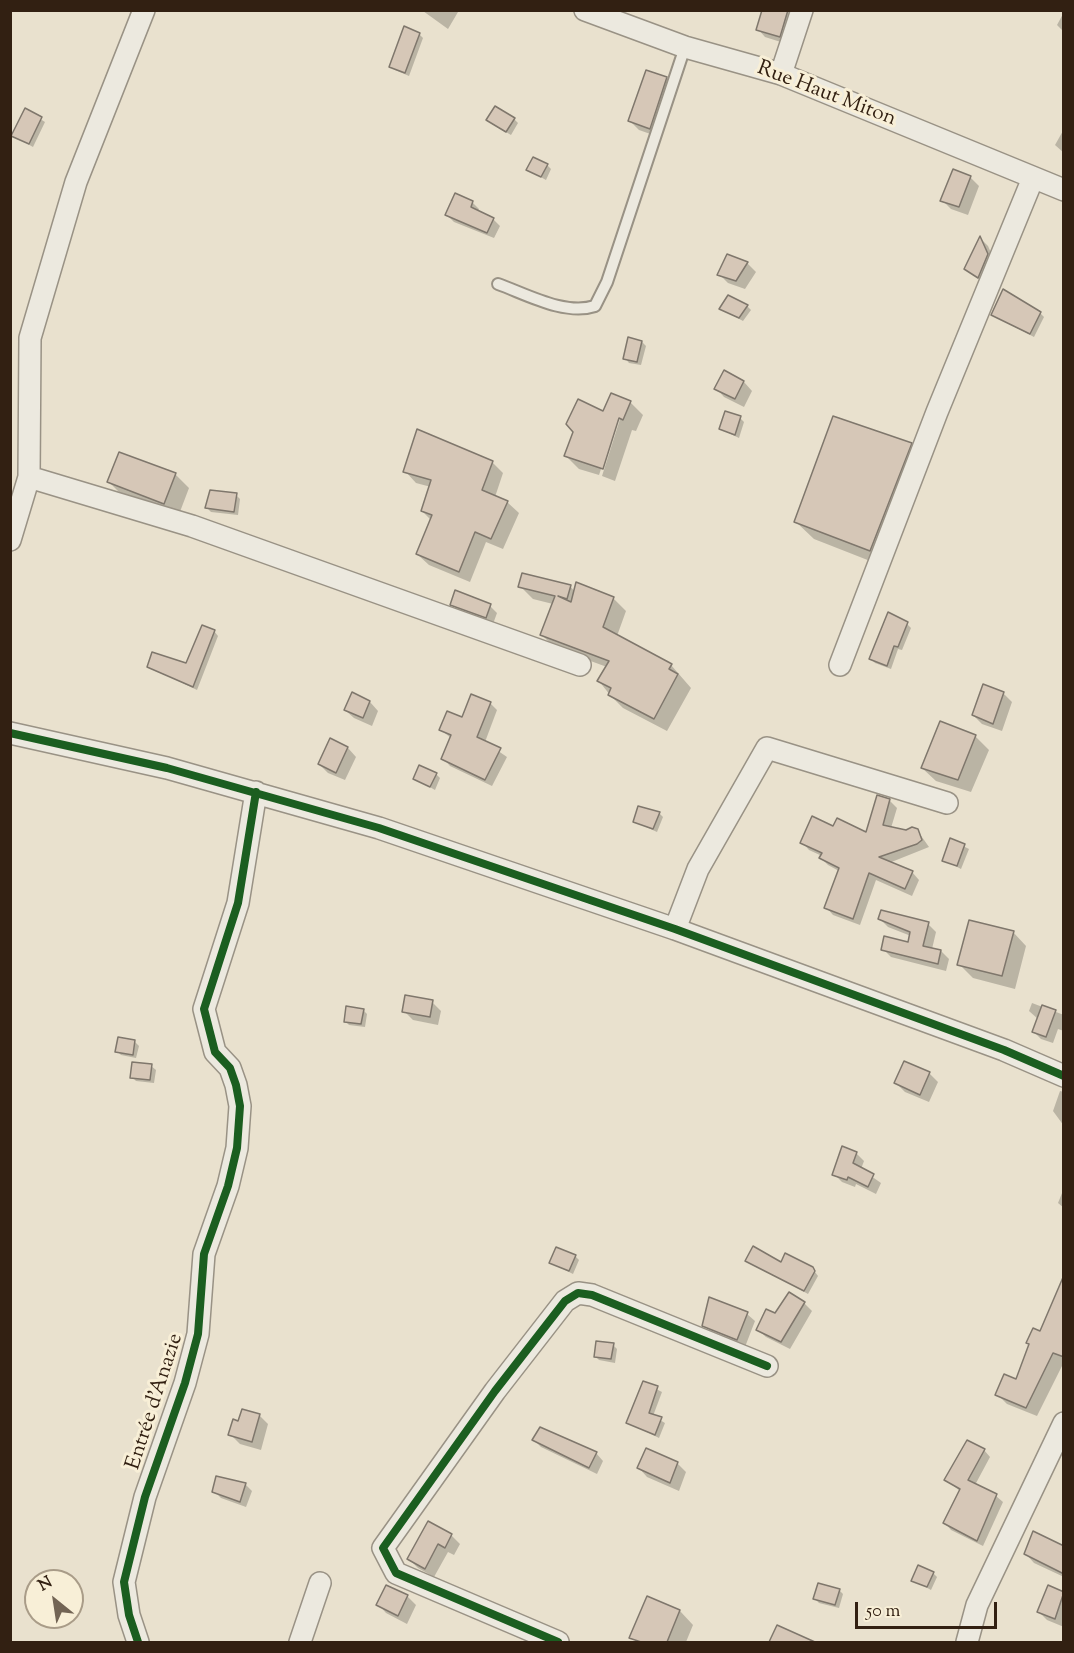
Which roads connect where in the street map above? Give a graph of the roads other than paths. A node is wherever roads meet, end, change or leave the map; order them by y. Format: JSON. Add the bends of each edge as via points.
{"nodes":[{"id":1,"x":144,"y":10,"type":"edge"},
{"id":2,"x":585,"y":10,"type":"edge"},
{"id":3,"x":802,"y":10,"type":"edge"},
{"id":4,"x":685,"y":47,"type":"junction"},
{"id":5,"x":781,"y":74,"type":"junction"},
{"id":6,"x":1033,"y":178,"type":"junction"},
{"id":7,"x":1064,"y":190,"type":"edge"},
{"id":8,"x":498,"y":284,"type":"dead end"},
{"id":9,"x":29,"y":477,"type":"junction"},
{"id":10,"x":10,"y":540,"type":"edge"},
{"id":11,"x":580,"y":665,"type":"dead end"},
{"id":12,"x":840,"y":665,"type":"dead end"},
{"id":13,"x":10,"y":733,"type":"edge"},
{"id":14,"x":256,"y":792,"type":"junction"},
{"id":15,"x":947,"y":803,"type":"dead end"},
{"id":16,"x":675,"y":929,"type":"junction"},
{"id":17,"x":1064,"y":1076,"type":"edge"},
{"id":18,"x":767,"y":1366,"type":"dead end"},
{"id":19,"x":1064,"y":1423,"type":"edge"},
{"id":20,"x":320,"y":1583,"type":"dead end"},
{"id":21,"x":138,"y":1642,"type":"edge"},
{"id":22,"x":300,"y":1642,"type":"edge"},
{"id":23,"x":558,"y":1642,"type":"edge"},
{"id":24,"x":967,"y":1642,"type":"edge"}],
"edges":[{"from":1,"to":9,"type":"street","via":[[76,182],[30,338]]},
{"from":2,"to":4,"type":"street","name":"Rue Haut Miton"},
{"from":3,"to":5,"type":"street"},
{"from":4,"to":5,"type":"street","name":"Rue Haut Miton"},
{"from":4,"to":8,"type":"lane","via":[[607,282],[595,306],[583,310],[569,308]]},
{"from":5,"to":6,"type":"street","name":"Rue Haut Miton"},
{"from":6,"to":7,"type":"street","name":"Rue Haut Miton"},
{"from":6,"to":12,"type":"street","via":[[937,412]]},
{"from":9,"to":10,"type":"street"},
{"from":9,"to":11,"type":"street","via":[[192,526]]},
{"from":13,"to":14,"type":"street"},
{"from":14,"to":16,"type":"street","via":[[379,828]]},
{"from":14,"to":21,"type":"street","name":"Entrée d'Anazie","via":[[238,903],[204,1009],[215,1052],[230,1068],[236,1085],[240,1106],[237,1148],[204,1254],[198,1334],[145,1497],[124,1582]]},
{"from":15,"to":16,"type":"street","via":[[767,748],[698,869]]},
{"from":16,"to":17,"type":"street","via":[[1004,1050]]},
{"from":18,"to":23,"type":"street","via":[[592,1295],[578,1293],[565,1301],[495,1391],[383,1548],[396,1573]]},
{"from":19,"to":24,"type":"street","via":[[977,1605]]},
{"from":20,"to":22,"type":"street"}]}
